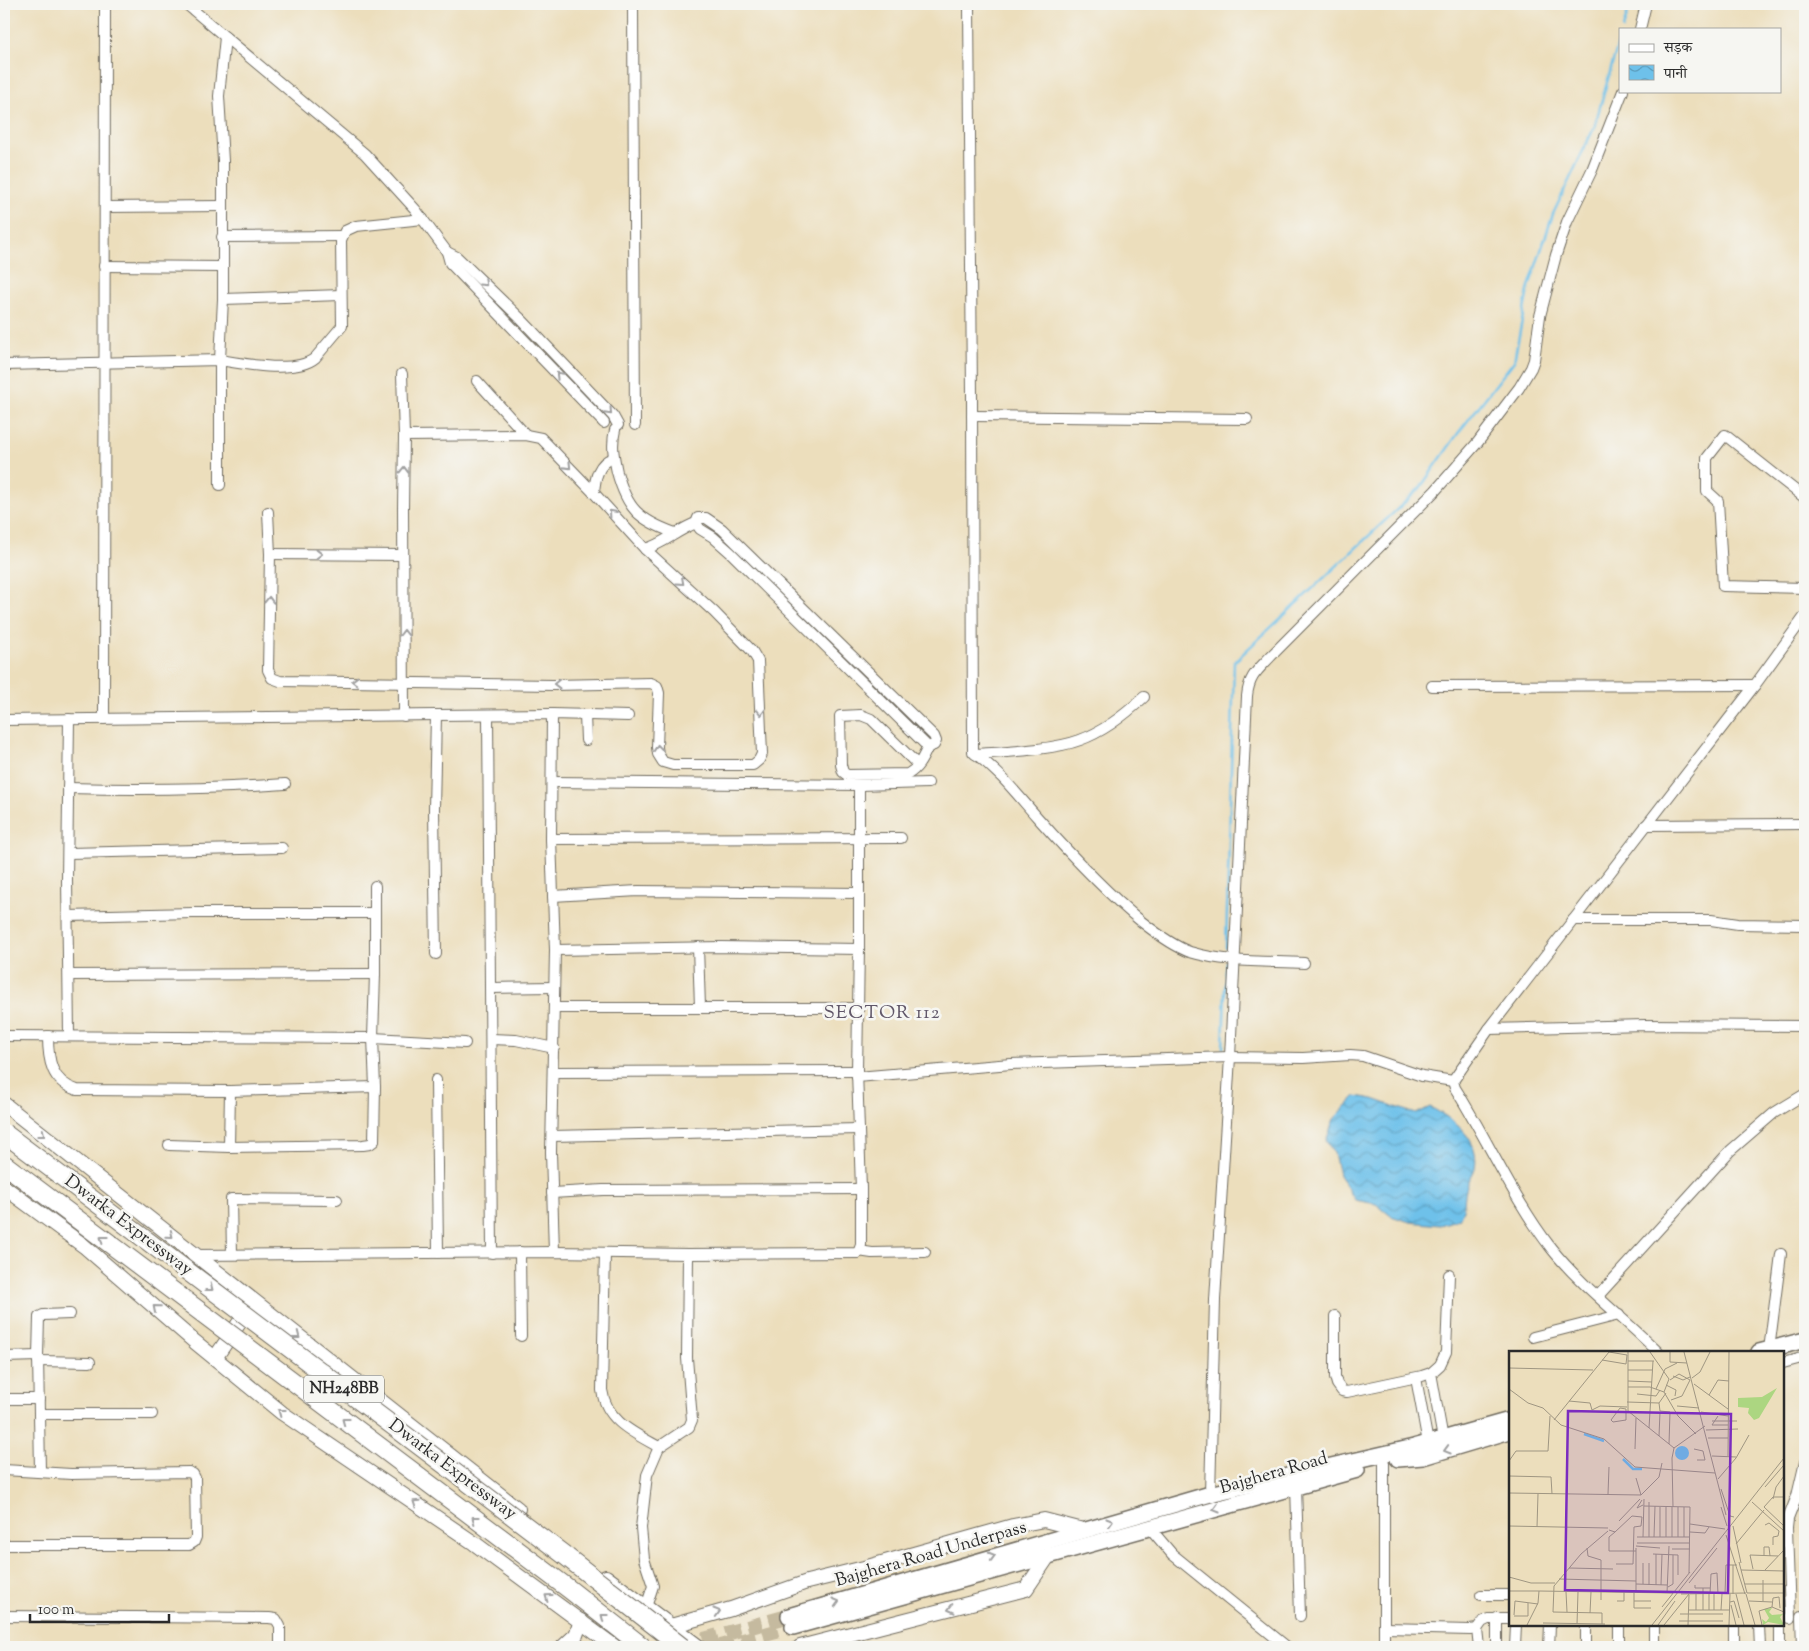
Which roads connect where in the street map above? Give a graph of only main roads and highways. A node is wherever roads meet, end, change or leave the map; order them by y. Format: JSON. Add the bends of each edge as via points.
{"nodes":[{"id":1,"x":4,"y":1133,"type":"edge"},
{"id":2,"x":4,"y":1164,"type":"edge"},
{"id":3,"x":1805,"y":1340,"type":"edge"},
{"id":4,"x":1805,"y":1350,"type":"edge"},
{"id":5,"x":1764,"y":1351,"type":"edge"},
{"id":6,"x":1784,"y":1357,"type":"edge"},
{"id":7,"x":1509,"y":1420,"type":"edge"},
{"id":8,"x":1509,"y":1431,"type":"edge"},
{"id":9,"x":1251,"y":1492,"type":"junction"},
{"id":10,"x":1049,"y":1555,"type":"joint"},
{"id":11,"x":642,"y":1647,"type":"edge"},
{"id":12,"x":682,"y":1647,"type":"edge"}],
"edges":[{"from":1,"to":12,"type":"highway","name":"Dwarka Expressway","number":"NH248BB","one_way":true,"bridge":true},
{"from":11,"to":2,"type":"highway","name":"Dwarka Expressway","number":"NH248BB","one_way":true,"bridge":true},
{"from":3,"to":5,"type":"main road"},
{"from":4,"to":6,"type":"main road"},
{"from":7,"to":9,"type":"main road"},
{"from":8,"to":9,"type":"main road","name":"Bajghera Road","one_way":true,"via":[[1424,1457],[1398,1459],[1296,1486]]},
{"from":9,"to":10,"type":"main road","name":"Bajghera Road","one_way":true,"via":[[1150,1528]]},
{"from":10,"to":9,"type":"main road","name":"Bajghera Road Underpass","one_way":true,"via":[[791,1621],[1210,1494]]}]}
